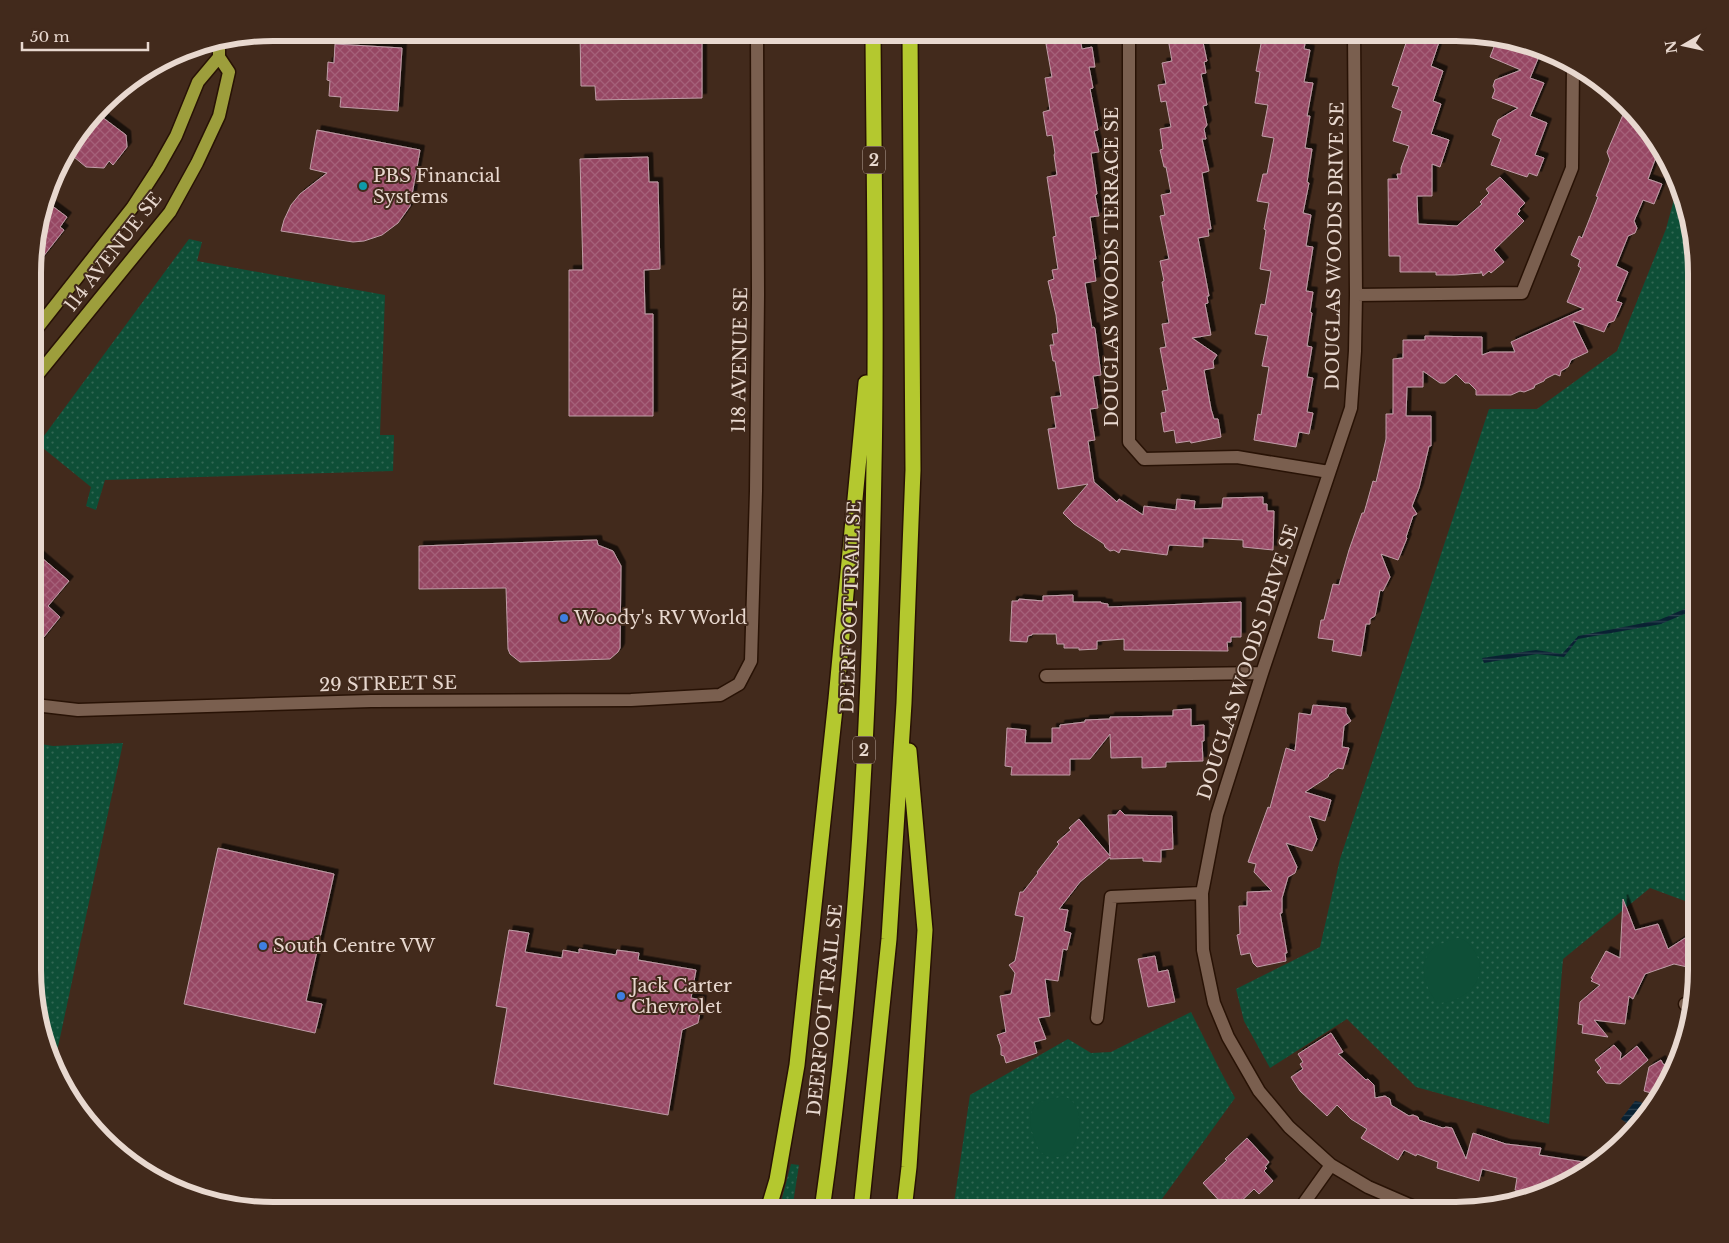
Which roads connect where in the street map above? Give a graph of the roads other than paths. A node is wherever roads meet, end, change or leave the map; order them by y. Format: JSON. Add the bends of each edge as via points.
{"nodes":[{"id":1,"x":757,"y":41,"type":"edge"},
{"id":2,"x":873,"y":41,"type":"edge"},
{"id":3,"x":910,"y":41,"type":"edge"},
{"id":4,"x":1129,"y":41,"type":"edge"},
{"id":5,"x":1354,"y":41,"type":"edge"},
{"id":6,"x":219,"y":48,"type":"edge"},
{"id":7,"x":219,"y":57,"type":"junction"},
{"id":8,"x":1573,"y":73,"type":"edge"},
{"id":9,"x":875,"y":287,"type":"junction"},
{"id":10,"x":1356,"y":295,"type":"junction"},
{"id":11,"x":41,"y":322,"type":"edge"},
{"id":12,"x":41,"y":369,"type":"edge"},
{"id":13,"x":1329,"y":472,"type":"junction"},
{"id":14,"x":1262,"y":673,"type":"junction"},
{"id":15,"x":1046,"y":676,"type":"dead end"},
{"id":16,"x":738,"y":684,"type":"joint"},
{"id":17,"x":904,"y":702,"type":"junction"},
{"id":18,"x":41,"y":706,"type":"edge"},
{"id":19,"x":1202,"y":894,"type":"junction"},
{"id":20,"x":1097,"y":1018,"type":"dead end"},
{"id":21,"x":1331,"y":1165,"type":"junction"},
{"id":22,"x":770,"y":1202,"type":"edge"},
{"id":23,"x":823,"y":1202,"type":"edge"},
{"id":24,"x":861,"y":1202,"type":"edge"},
{"id":25,"x":905,"y":1202,"type":"edge"},
{"id":26,"x":1305,"y":1202,"type":"edge"},
{"id":27,"x":1403,"y":1202,"type":"edge"}],
"edges":[{"from":1,"to":16,"type":"street","name":"118 AVENUE SE","via":[[756,492],[751,660]]},
{"from":2,"to":9,"type":"highway","name":"DEERFOOT TRAIL SE","number":"2"},
{"from":3,"to":17,"type":"highway","number":"2","via":[[913,470]]},
{"from":4,"to":13,"type":"street","name":"DOUGLAS WOODS TERRACE SE","via":[[1130,442],[1144,459],[1237,457]]},
{"from":5,"to":10,"type":"street","name":"DOUGLAS WOODS DRIVE SE"},
{"from":6,"to":7,"type":"main road","name":"114 AVENUE SE"},
{"from":7,"to":11,"type":"main road","name":"114 AVENUE SE","via":[[198,82],[176,136],[132,208]]},
{"from":7,"to":12,"type":"main road","name":"114 AVENUE SE","via":[[229,72],[219,116],[198,164],[164,219]]},
{"from":8,"to":10,"type":"street","via":[[1572,168],[1522,293]]},
{"from":9,"to":22,"type":"highway","via":[[798,1065]]},
{"from":9,"to":23,"type":"highway","name":"DEERFOOT TRAIL SE","number":"2","via":[[868,698],[853,932]]},
{"from":10,"to":13,"type":"street","name":"DOUGLAS WOODS DRIVE SE","via":[[1351,408]]},
{"from":13,"to":14,"type":"street","name":"DOUGLAS WOODS DRIVE SE"},
{"from":14,"to":15,"type":"street"},
{"from":14,"to":19,"type":"street","name":"DOUGLAS WOODS DRIVE SE","via":[[1217,815]]},
{"from":16,"to":18,"type":"street","name":"29 STREET SE","via":[[720,695],[631,700],[370,701],[78,710]]},
{"from":17,"to":24,"type":"highway","number":"2","via":[[889,939]]},
{"from":17,"to":25,"type":"highway","via":[[925,930]]},
{"from":19,"to":20,"type":"street","via":[[1111,897]]},
{"from":19,"to":21,"type":"street","name":"DOUGLAS WOODS DRIVE SE","via":[[1203,950],[1214,1004],[1228,1037],[1269,1104],[1289,1128]]},
{"from":21,"to":26,"type":"street"},
{"from":21,"to":27,"type":"street","name":"DOUGLAS WOODS DRIVE SE","via":[[1368,1187]]}]}
